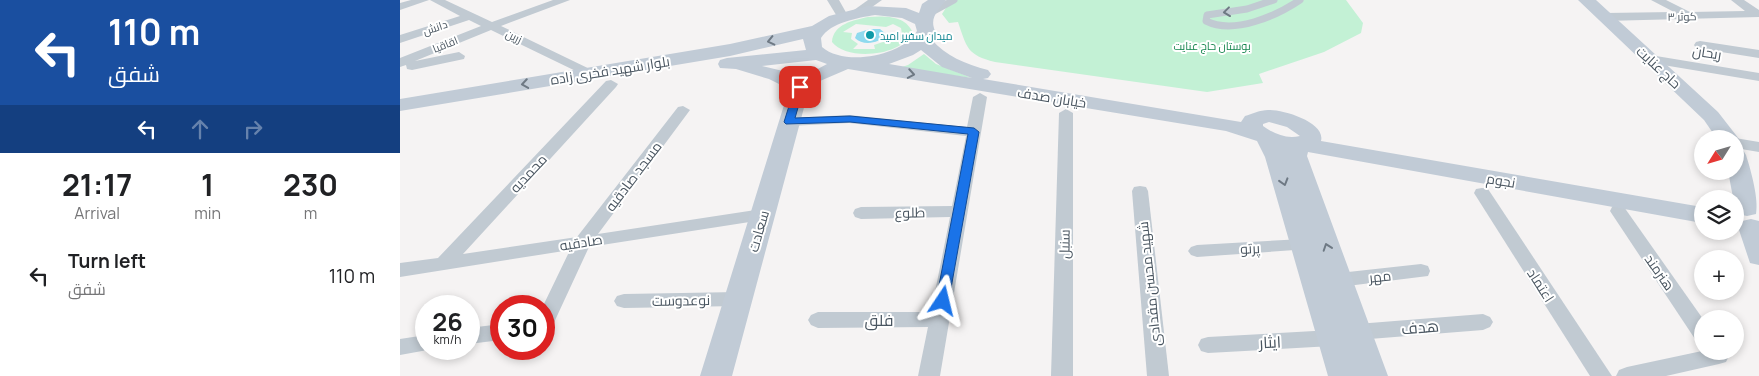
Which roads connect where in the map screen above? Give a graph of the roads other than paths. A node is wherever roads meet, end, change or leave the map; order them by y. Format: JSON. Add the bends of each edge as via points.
{"nodes":[{"id":1,"x":423,"y":0,"type":"edge"},
{"id":2,"x":436,"y":0,"type":"edge"},
{"id":3,"x":465,"y":0,"type":"edge"},
{"id":4,"x":564,"y":0,"type":"edge"},
{"id":5,"x":833,"y":0,"type":"edge"},
{"id":6,"x":911,"y":0,"type":"edge"},
{"id":7,"x":938,"y":0,"type":"edge"},
{"id":8,"x":954,"y":0,"type":"edge"},
{"id":9,"x":1274,"y":0,"type":"edge"},
{"id":10,"x":1300,"y":0,"type":"edge"},
{"id":11,"x":1586,"y":0,"type":"edge"},
{"id":12,"x":1657,"y":0,"type":"edge"},
{"id":13,"x":1736,"y":0,"type":"edge"},
{"id":14,"x":449,"y":6,"type":"junction"},
{"id":15,"x":400,"y":7,"type":"edge"},
{"id":16,"x":863,"y":10,"type":"edge"},
{"id":17,"x":1758,"y":14,"type":"edge"},
{"id":18,"x":470,"y":16,"type":"junction"},
{"id":19,"x":1689,"y":16,"type":"junction"},
{"id":20,"x":1605,"y":17,"type":"junction"},
{"id":21,"x":491,"y":26,"type":"junction"},
{"id":22,"x":925,"y":27,"type":"junction"},
{"id":23,"x":818,"y":30,"type":"junction"},
{"id":24,"x":400,"y":39,"type":"edge"},
{"id":25,"x":1700,"y":44,"type":"dead end"},
{"id":26,"x":819,"y":54,"type":"junction"},
{"id":27,"x":1759,"y":54,"type":"edge"},
{"id":28,"x":459,"y":56,"type":"dead end"},
{"id":29,"x":1650,"y":59,"type":"junction"},
{"id":30,"x":400,"y":63,"type":"edge"},
{"id":31,"x":730,"y":63,"type":"junction"},
{"id":32,"x":846,"y":63,"type":"junction"},
{"id":33,"x":400,"y":69,"type":"edge"},
{"id":34,"x":591,"y":73,"type":"junction"},
{"id":35,"x":1759,"y":77,"type":"edge"},
{"id":36,"x":611,"y":84,"type":"junction"},
{"id":37,"x":800,"y":87,"type":"junction"},
{"id":38,"x":980,"y":97,"type":"dead end"},
{"id":39,"x":400,"y":105,"type":"edge"},
{"id":40,"x":683,"y":110,"type":"dead end"},
{"id":41,"x":1066,"y":113,"type":"dead end"},
{"id":42,"x":400,"y":120,"type":"edge"},
{"id":43,"x":789,"y":122,"type":"junction"},
{"id":44,"x":1262,"y":129,"type":"junction"},
{"id":45,"x":1721,"y":130,"type":"edge"},
{"id":46,"x":974,"y":132,"type":"junction"},
{"id":47,"x":1304,"y":136,"type":"junction"},
{"id":48,"x":1744,"y":144,"type":"edge"},
{"id":49,"x":1759,"y":147,"type":"edge"},
{"id":50,"x":1743,"y":180,"type":"edge"},
{"id":51,"x":1140,"y":191,"type":"dead end"},
{"id":52,"x":1482,"y":193,"type":"dead end"},
{"id":53,"x":1694,"y":201,"type":"edge"},
{"id":54,"x":959,"y":211,"type":"junction"},
{"id":55,"x":1618,"y":211,"type":"dead end"},
{"id":56,"x":861,"y":213,"type":"dead end"},
{"id":57,"x":1694,"y":213,"type":"edge"},
{"id":58,"x":762,"y":215,"type":"junction"},
{"id":59,"x":1746,"y":218,"type":"edge"},
{"id":60,"x":583,"y":242,"type":"junction"},
{"id":61,"x":1303,"y":245,"type":"junction"},
{"id":62,"x":1197,"y":251,"type":"dead end"},
{"id":63,"x":1759,"y":256,"type":"edge"},
{"id":64,"x":444,"y":263,"type":"junction"},
{"id":65,"x":400,"y":270,"type":"edge"},
{"id":66,"x":1421,"y":272,"type":"dead end"},
{"id":67,"x":1339,"y":280,"type":"junction"},
{"id":68,"x":738,"y":299,"type":"junction"},
{"id":69,"x":555,"y":301,"type":"edge"},
{"id":70,"x":624,"y":301,"type":"dead end"},
{"id":71,"x":818,"y":320,"type":"dead end"},
{"id":72,"x":940,"y":320,"type":"junction"},
{"id":73,"x":1694,"y":320,"type":"edge"},
{"id":74,"x":1483,"y":322,"type":"dead end"},
{"id":75,"x":1345,"y":335,"type":"junction"},
{"id":76,"x":415,"y":345,"type":"edge"},
{"id":77,"x":1208,"y":345,"type":"dead end"},
{"id":78,"x":400,"y":347,"type":"edge"},
{"id":79,"x":1694,"y":359,"type":"edge"},
{"id":80,"x":716,"y":376,"type":"edge"},
{"id":81,"x":929,"y":376,"type":"edge"},
{"id":82,"x":1062,"y":376,"type":"edge"},
{"id":83,"x":1158,"y":376,"type":"edge"},
{"id":84,"x":1344,"y":376,"type":"edge"},
{"id":85,"x":1372,"y":376,"type":"edge"},
{"id":86,"x":1600,"y":376,"type":"edge"},
{"id":87,"x":1627,"y":376,"type":"edge"}],
"edges":[{"from":1,"to":15,"type":"street"},
{"from":2,"to":14,"type":"street","name":"زرین"},
{"from":3,"to":14,"type":"street"},
{"from":4,"to":21,"type":"street"},
{"from":5,"to":16,"type":"street"},
{"from":6,"to":16,"type":"main road"},
{"from":7,"to":22,"type":"main road","via":[[928,8]]},
{"from":8,"to":22,"type":"lane"},
{"from":9,"to":10,"type":"lane","one_way":true,"via":[[1247,9],[1207,15],[1206,21],[1214,26],[1239,24],[1278,13]]},
{"from":11,"to":20,"type":"main road","name":"حاج عنایت"},
{"from":12,"to":19,"type":"street"},
{"from":13,"to":17,"type":"street"},
{"from":14,"to":18,"type":"street","name":"زرین"},
{"from":16,"to":22,"type":"main road","via":[[906,13],[918,18]]},
{"from":16,"to":23,"type":"main road"},
{"from":17,"to":19,"type":"street","name":"کوثر ۳"},
{"from":18,"to":21,"type":"street","name":"زرین"},
{"from":18,"to":24,"type":"street","name":"دانش"},
{"from":19,"to":20,"type":"street","name":"کوثر ۳"},
{"from":20,"to":29,"type":"main road","name":"حاج عنایت"},
{"from":21,"to":30,"type":"street","name":"اقاقیا"},
{"from":21,"to":34,"type":"street","name":"زرین"},
{"from":22,"to":32,"type":"main road","via":[[901,56],[883,61]]},
{"from":22,"to":44,"type":"main road","name":"خیابان صدف","via":[[933,54],[953,66],[980,74],[1232,114]]},
{"from":23,"to":26,"type":"main road","via":[[813,46]]},
{"from":23,"to":34,"type":"main road","name":"بلوار شهید فخری زاده","one_way":true,"via":[[730,50]]},
{"from":25,"to":27,"type":"street"},
{"from":26,"to":31,"type":"main road","name":"بلوار شهید فخری زاده"},
{"from":26,"to":32,"type":"main road"},
{"from":28,"to":33,"type":"street"},
{"from":29,"to":35,"type":"street","name":"ریحان"},
{"from":29,"to":45,"type":"main road","name":"حاج عنایت","via":[[1711,116]]},
{"from":31,"to":36,"type":"main road","name":"بلوار شهید فخری زاده"},
{"from":31,"to":37,"type":"main road","via":[[776,75]]},
{"from":32,"to":37,"type":"main road","via":[[813,77]]},
{"from":32,"to":44,"type":"main road","name":"خیابان صدف","one_way":true},
{"from":34,"to":39,"type":"main road","name":"بلوار شهید فخری زاده","one_way":true},
{"from":36,"to":42,"type":"main road","name":"بلوار شهید فخری زاده"},
{"from":36,"to":64,"type":"street","name":"محمدیه"},
{"from":37,"to":43,"type":"main road","name":"سعادت"},
{"from":38,"to":46,"type":"street"},
{"from":40,"to":60,"type":"street","name":"مسجد صادقیه"},
{"from":41,"to":82,"type":"street","name":"سنبل"},
{"from":43,"to":46,"type":"street","via":[[850,119]]},
{"from":43,"to":58,"type":"main road","name":"سعادت"},
{"from":44,"to":47,"type":"main road"},
{"from":44,"to":61,"type":"main road","one_way":true,"via":[[1276,157]]},
{"from":46,"to":54,"type":"street"},
{"from":47,"to":53,"type":"main road","name":"نجوم","via":[[1358,148]]},
{"from":47,"to":57,"type":"main road","name":"نجوم"},
{"from":67,"to":47,"type":"main road","one_way":true,"via":[[1296,156]]},
{"from":48,"to":49,"type":"street"},
{"from":50,"to":59,"type":"main road"},
{"from":51,"to":83,"type":"street","name":"شهید محسن مقدادی"},
{"from":52,"to":86,"type":"street","name":"اعتماد"},
{"from":54,"to":56,"type":"street","name":"طلوع"},
{"from":54,"to":72,"type":"street"},
{"from":55,"to":73,"type":"street","name":"هنرمند"},
{"from":58,"to":60,"type":"street","name":"صادقیه"},
{"from":58,"to":68,"type":"main road","name":"سعادت"},
{"from":59,"to":63,"type":"main road"},
{"from":60,"to":64,"type":"street","name":"صادقیه"},
{"from":60,"to":69,"type":"street","name":"مسجد صادقیه"},
{"from":61,"to":62,"type":"street","name":"پرتو"},
{"from":61,"to":75,"type":"main road"},
{"from":64,"to":65,"type":"street","name":"صادقیه"},
{"from":66,"to":67,"type":"street","name":"مهر"},
{"from":67,"to":75,"type":"main road"},
{"from":68,"to":70,"type":"street","name":"نوعدوست"},
{"from":68,"to":80,"type":"main road","name":"سعادت"},
{"from":71,"to":72,"type":"street","name":"فلق"},
{"from":72,"to":81,"type":"street"},
{"from":74,"to":75,"type":"street","name":"هدف"},
{"from":75,"to":77,"type":"street","name":"ایثار"},
{"from":75,"to":84,"type":"main road"},
{"from":75,"to":85,"type":"main road"},
{"from":76,"to":78,"type":"street"},
{"from":79,"to":87,"type":"street"}]}
